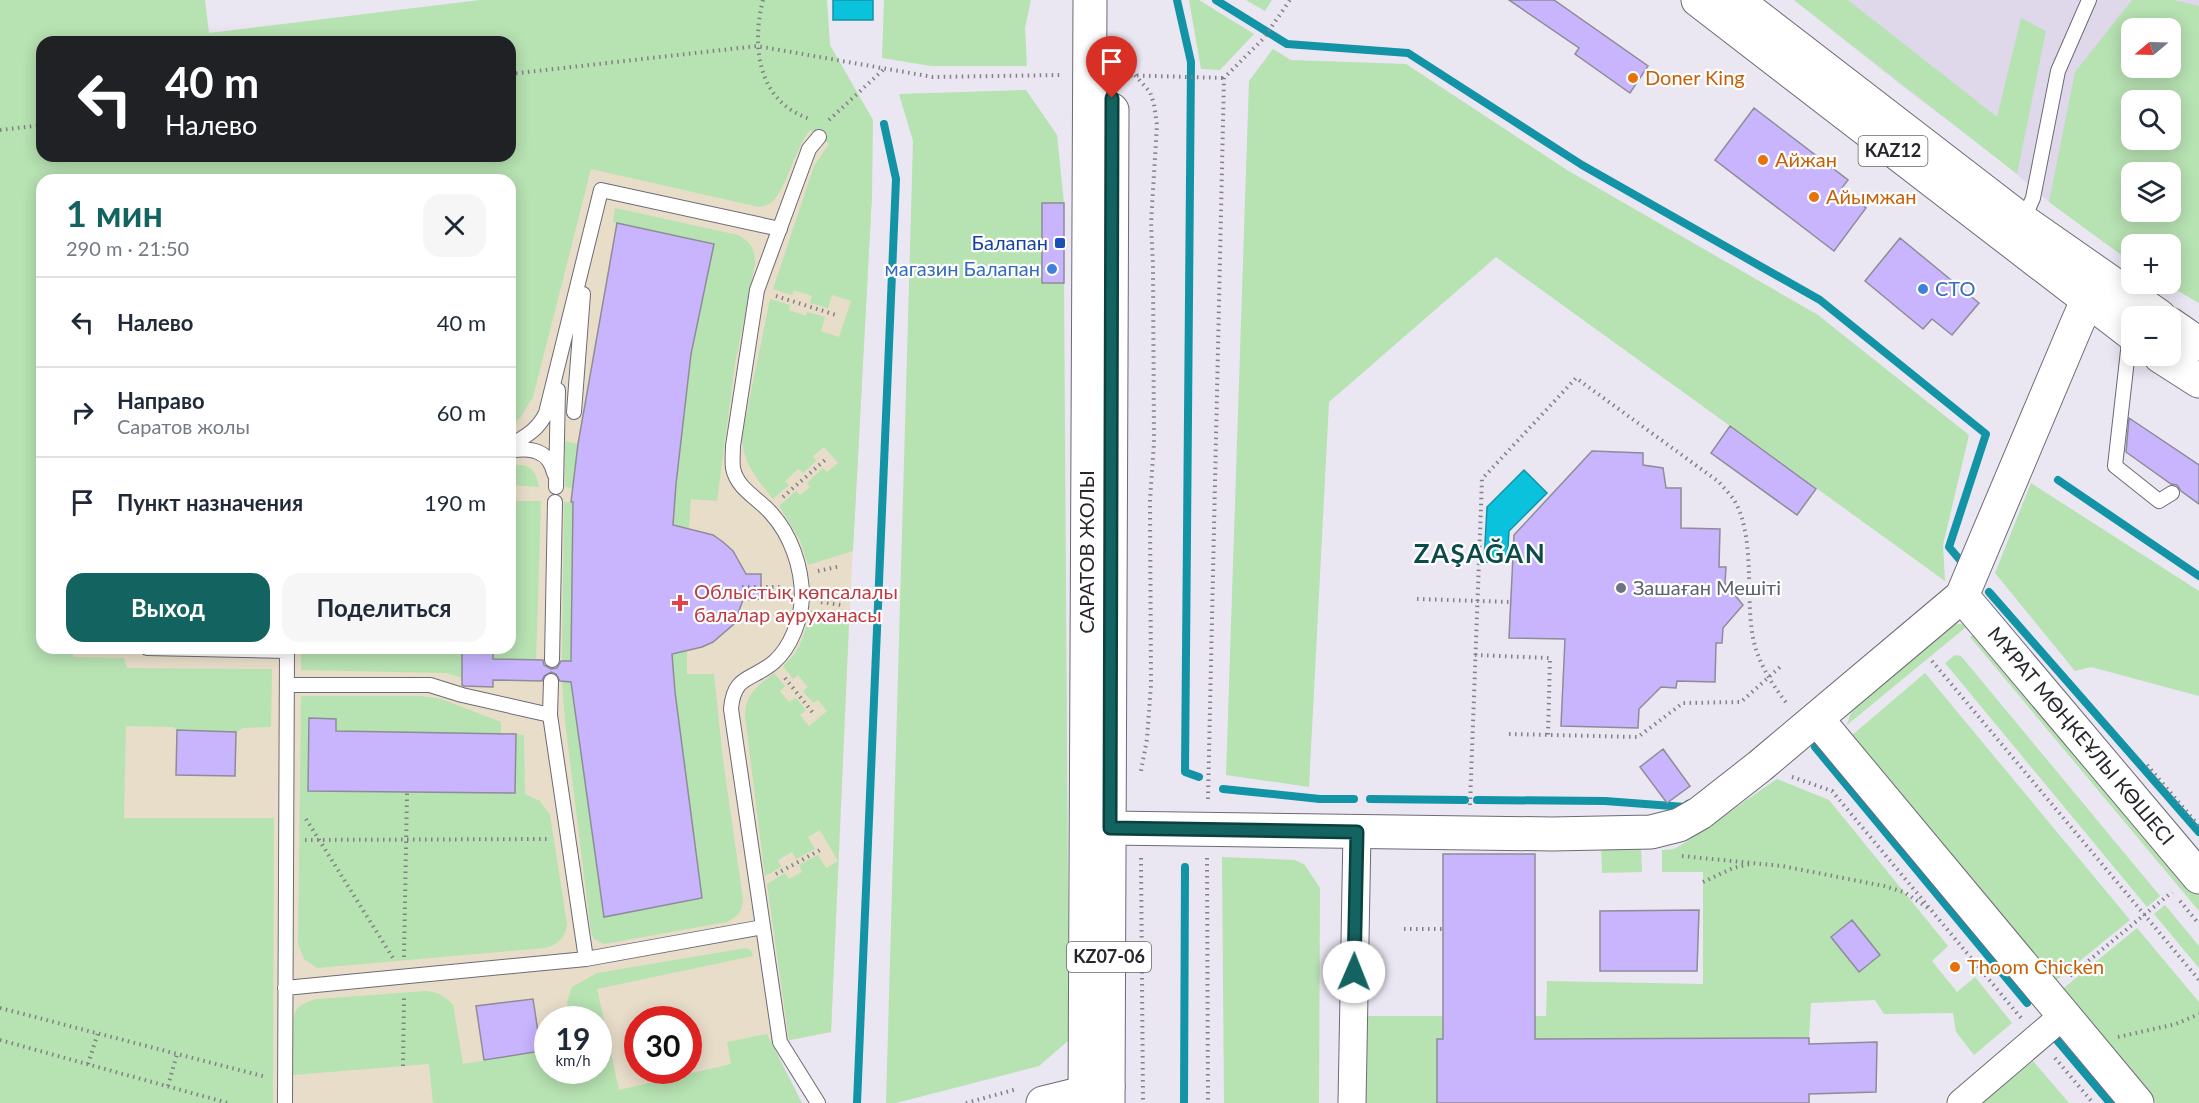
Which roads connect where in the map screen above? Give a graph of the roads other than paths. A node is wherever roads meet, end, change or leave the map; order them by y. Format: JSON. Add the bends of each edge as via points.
{"nodes":[{"id":1,"x":1090,"y":0,"type":"edge"},
{"id":2,"x":1113,"y":0,"type":"edge"},
{"id":3,"x":1698,"y":0,"type":"edge"},
{"id":4,"x":1736,"y":0,"type":"edge"},
{"id":5,"x":2089,"y":0,"type":"edge"},
{"id":6,"x":1112,"y":75,"type":"junction"},
{"id":7,"x":822,"y":131,"type":"road end"},
{"id":8,"x":780,"y":229,"type":"junction"},
{"id":9,"x":2018,"y":232,"type":"junction"},
{"id":10,"x":586,"y":252,"type":"junction"},
{"id":11,"x":2096,"y":290,"type":"junction"},
{"id":12,"x":2135,"y":306,"type":"edge"},
{"id":13,"x":2121,"y":321,"type":"edge"},
{"id":14,"x":2181,"y":332,"type":"edge"},
{"id":15,"x":2199,"y":344,"type":"edge"},
{"id":16,"x":2127,"y":366,"type":"edge"},
{"id":17,"x":2176,"y":366,"type":"edge"},
{"id":18,"x":558,"y":368,"type":"junction"},
{"id":19,"x":2199,"y":381,"type":"edge"},
{"id":20,"x":574,"y":412,"type":"dead end"},
{"id":21,"x":516,"y":442,"type":"edge"},
{"id":22,"x":516,"y":450,"type":"edge"},
{"id":23,"x":2172,"y":493,"type":"dead end"},
{"id":24,"x":555,"y":502,"type":"dead end"},
{"id":25,"x":1962,"y":596,"type":"junction"},
{"id":26,"x":287,"y":654,"type":"edge"},
{"id":27,"x":552,"y":660,"type":"dead end"},
{"id":28,"x":551,"y":681,"type":"dead end"},
{"id":29,"x":286,"y":685,"type":"junction"},
{"id":30,"x":550,"y":715,"type":"junction"},
{"id":31,"x":1812,"y":724,"type":"junction"},
{"id":32,"x":1125,"y":828,"type":"junction"},
{"id":33,"x":1357,"y":832,"type":"junction"},
{"id":34,"x":2186,"y":884,"type":"edge"},
{"id":35,"x":763,"y":927,"type":"junction"},
{"id":36,"x":586,"y":959,"type":"junction"},
{"id":37,"x":285,"y":988,"type":"junction"},
{"id":38,"x":2064,"y":1015,"type":"junction"},
{"id":39,"x":1097,"y":1096,"type":"edge"},
{"id":40,"x":285,"y":1103,"type":"edge"},
{"id":41,"x":818,"y":1103,"type":"edge"},
{"id":42,"x":1042,"y":1103,"type":"edge"},
{"id":43,"x":1352,"y":1103,"type":"edge"},
{"id":44,"x":1961,"y":1103,"type":"edge"},
{"id":45,"x":2137,"y":1103,"type":"edge"}],
"edges":[{"from":1,"to":6,"type":"main road","name":"САРАТОВ ЖОЛЫ","number":"KZ07-06"},
{"from":2,"to":6,"type":"main road","name":"САРАТОВ ЖОЛЫ","number":"KZ07-06"},
{"from":3,"to":9,"type":"main road","number":"KAZ12"},
{"from":4,"to":9,"type":"main road","number":"KAZ12"},
{"from":5,"to":9,"type":"lane","via":[[2058,71],[2033,198]]},
{"from":6,"to":32,"type":"main road","name":"САРАТОВ ЖОЛЫ","number":"KZ07-06"},
{"from":6,"to":39,"type":"main road","name":"САРАТОВ ЖОЛЫ","number":"KZ07-06"},
{"from":7,"to":8,"type":"lane","via":[[809,149]]},
{"from":8,"to":10,"type":"lane","via":[[601,190]]},
{"from":8,"to":35,"type":"lane","via":[[757,290],[733,446],[733,469],[739,484],[768,510],[785,534],[796,556],[801,587],[799,617],[784,651],[773,663],[742,681],[732,693],[731,709]]},
{"from":9,"to":11,"type":"main road","number":"KAZ12"},
{"from":10,"to":18,"type":"lane"},
{"from":10,"to":20,"type":"lane"},
{"from":11,"to":12,"type":"main road","number":"KAZ12"},
{"from":11,"to":13,"type":"main road","number":"KAZ12"},
{"from":11,"to":25,"type":"main road"},
{"from":14,"to":15,"type":"main road"},
{"from":16,"to":23,"type":"lane","via":[[2115,466],[2159,501]]},
{"from":17,"to":19,"type":"main road"},
{"from":18,"to":21,"type":"lane","via":[[540,425]]},
{"from":18,"to":22,"type":"lane","via":[[555,484],[552,467],[542,453]]},
{"from":24,"to":27,"type":"lane"},
{"from":25,"to":31,"type":"main road"},
{"from":25,"to":34,"type":"main road","name":"МҰРАТ МӨҢКЕҰЛЫ КӨШЕСІ"},
{"from":26,"to":29,"type":"lane"},
{"from":28,"to":30,"type":"lane"},
{"from":29,"to":30,"type":"lane","via":[[430,685]]},
{"from":29,"to":37,"type":"lane"},
{"from":30,"to":36,"type":"lane"},
{"from":31,"to":33,"type":"main road","via":[[1690,819],[1661,831]]},
{"from":31,"to":38,"type":"main road"},
{"from":32,"to":33,"type":"main road"},
{"from":32,"to":39,"type":"main road","name":"САРАТОВ ЖОЛЫ","number":"KZ07-06"},
{"from":33,"to":43,"type":"street"},
{"from":35,"to":36,"type":"lane"},
{"from":35,"to":41,"type":"lane","via":[[780,1041]]},
{"from":36,"to":37,"type":"lane"},
{"from":37,"to":40,"type":"lane"},
{"from":38,"to":44,"type":"street"},
{"from":38,"to":45,"type":"main road"},
{"from":39,"to":42,"type":"main road"}]}
